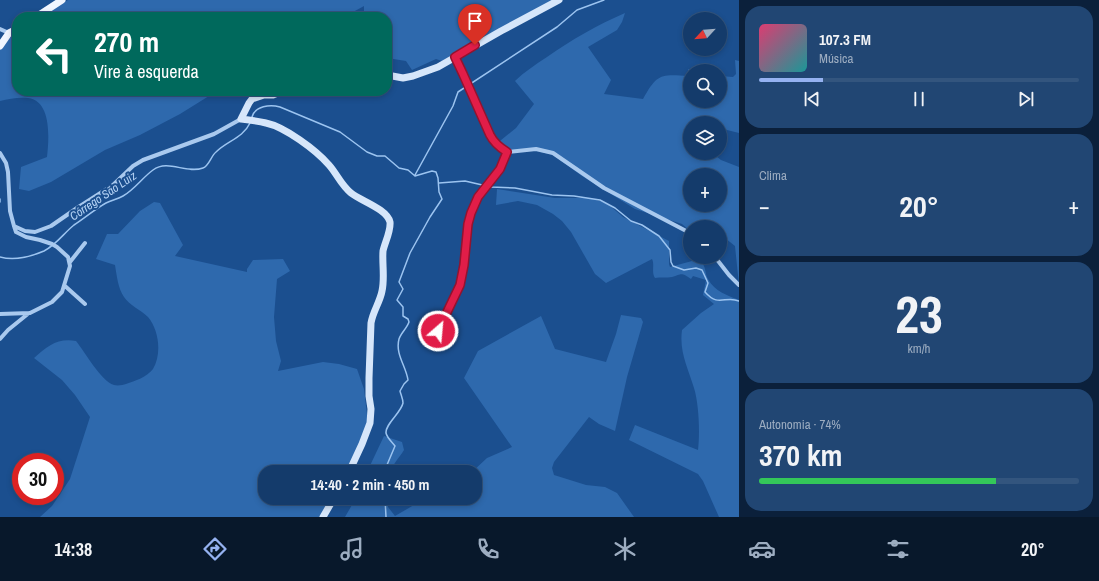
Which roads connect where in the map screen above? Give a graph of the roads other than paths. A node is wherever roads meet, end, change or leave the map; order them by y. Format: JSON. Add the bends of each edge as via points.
{"nodes":[{"id":1,"x":62,"y":0,"type":"edge"},
{"id":2,"x":560,"y":0,"type":"edge"},
{"id":3,"x":44,"y":12,"type":"edge"},
{"id":4,"x":0,"y":29,"type":"edge"},
{"id":5,"x":12,"y":32,"type":"edge"},
{"id":6,"x":9,"y":33,"type":"junction"},
{"id":7,"x":0,"y":46,"type":"edge"},
{"id":8,"x":455,"y":57,"type":"junction"},
{"id":9,"x":392,"y":76,"type":"edge"},
{"id":10,"x":264,"y":96,"type":"edge"},
{"id":11,"x":241,"y":119,"type":"junction"},
{"id":12,"x":507,"y":152,"type":"junction"},
{"id":13,"x":0,"y":153,"type":"edge"},
{"id":14,"x":14,"y":226,"type":"junction"},
{"id":15,"x":683,"y":229,"type":"edge"},
{"id":16,"x":85,"y":243,"type":"dead end"},
{"id":17,"x":70,"y":262,"type":"junction"},
{"id":18,"x":720,"y":264,"type":"edge"},
{"id":19,"x":739,"y":284,"type":"edge"},
{"id":20,"x":65,"y":286,"type":"junction"},
{"id":21,"x":85,"y":304,"type":"dead end"},
{"id":22,"x":30,"y":313,"type":"junction"},
{"id":23,"x":0,"y":314,"type":"edge"},
{"id":24,"x":438,"y":331,"type":"dead end"},
{"id":25,"x":0,"y":340,"type":"edge"},
{"id":26,"x":352,"y":465,"type":"edge"},
{"id":27,"x":330,"y":505,"type":"edge"},
{"id":28,"x":322,"y":517,"type":"edge"}],
"edges":[{"from":1,"to":3,"type":"main road"},
{"from":2,"to":8,"type":"street"},
{"from":4,"to":6,"type":"street"},
{"from":5,"to":6,"type":"main road"},
{"from":6,"to":7,"type":"main road"},
{"from":8,"to":9,"type":"street","via":[[438,67],[412,76],[403,78]]},
{"from":8,"to":12,"type":"street","via":[[490,135],[494,142]]},
{"from":10,"to":11,"type":"street","via":[[255,97],[249,102]]},
{"from":11,"to":14,"type":"street","via":[[214,134],[138,163],[113,185],[51,226],[35,232]]},
{"from":11,"to":26,"type":"street","via":[[280,128],[309,147],[328,164],[352,194],[382,211],[390,221],[383,252],[382,288],[371,323],[370,423]]},
{"from":12,"to":15,"type":"street","via":[[536,149],[553,153],[604,188]]},
{"from":12,"to":24,"type":"street","via":[[500,169],[478,197],[471,213],[460,285]]},
{"from":13,"to":14,"type":"street","via":[[8,172],[10,210]]},
{"from":14,"to":17,"type":"street","via":[[20,235],[52,244],[63,252]]},
{"from":16,"to":17,"type":"street"},
{"from":17,"to":20,"type":"street"},
{"from":18,"to":19,"type":"street"},
{"from":20,"to":21,"type":"street"},
{"from":20,"to":22,"type":"street","via":[[58,297]]},
{"from":22,"to":23,"type":"street"},
{"from":22,"to":25,"type":"street","via":[[8,330]]},
{"from":27,"to":28,"type":"street"}]}
